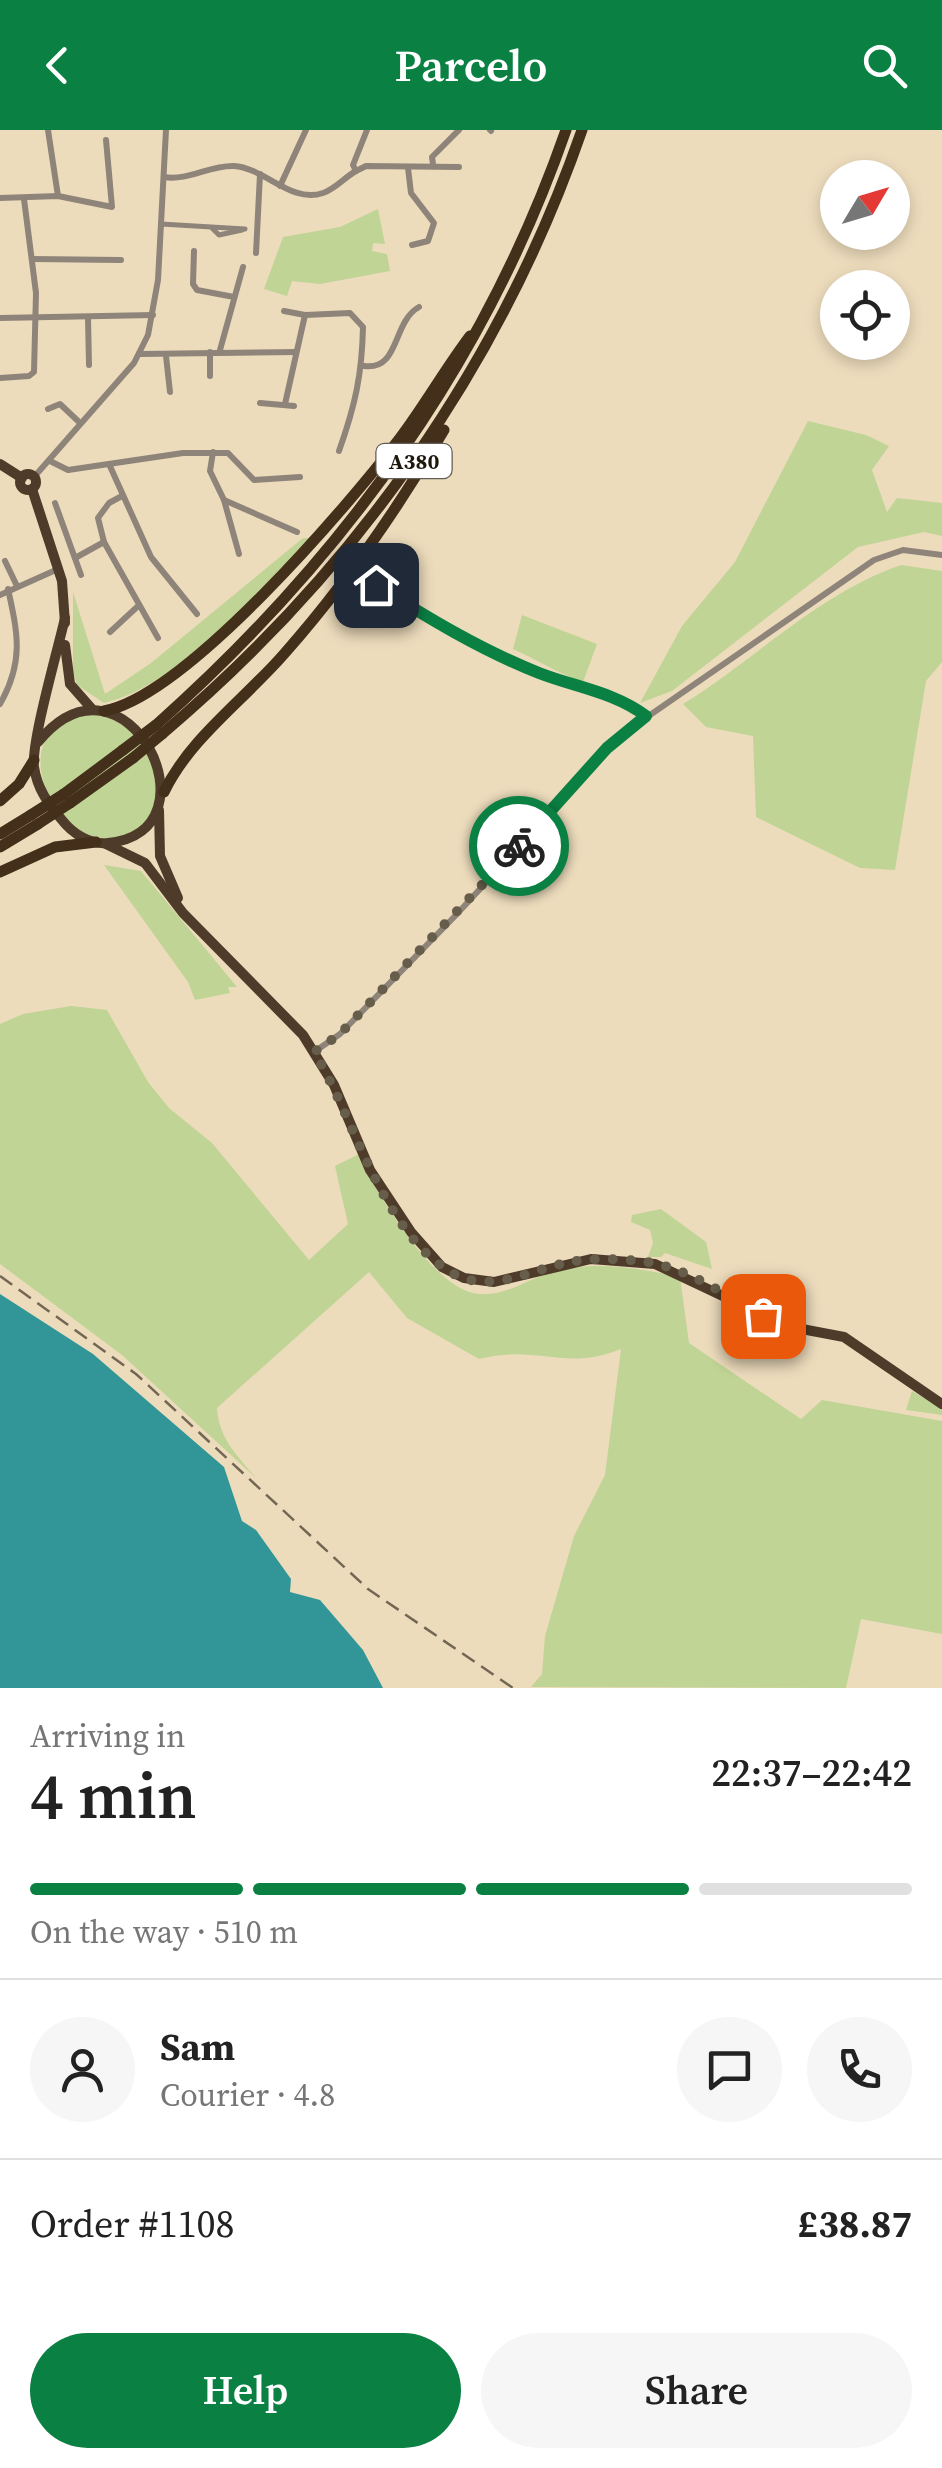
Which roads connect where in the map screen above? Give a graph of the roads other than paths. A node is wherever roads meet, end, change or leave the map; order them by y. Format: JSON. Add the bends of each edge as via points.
{"nodes":[{"id":1,"x":48,"y":130,"type":"edge"},
{"id":2,"x":166,"y":130,"type":"edge"},
{"id":3,"x":306,"y":130,"type":"edge"},
{"id":4,"x":367,"y":130,"type":"edge"},
{"id":5,"x":459,"y":130,"type":"edge"},
{"id":6,"x":566,"y":130,"type":"edge"},
{"id":7,"x":582,"y":130,"type":"edge"},
{"id":8,"x":106,"y":140,"type":"dead end"},
{"id":9,"x":433,"y":164,"type":"junction"},
{"id":10,"x":408,"y":168,"type":"junction"},
{"id":11,"x":453,"y":169,"type":"dead end"},
{"id":12,"x":356,"y":171,"type":"junction"},
{"id":13,"x":260,"y":174,"type":"junction"},
{"id":14,"x":164,"y":178,"type":"junction"},
{"id":15,"x":280,"y":186,"type":"junction"},
{"id":16,"x":58,"y":196,"type":"junction"},
{"id":17,"x":0,"y":198,"type":"edge"},
{"id":18,"x":24,"y":199,"type":"junction"},
{"id":19,"x":161,"y":224,"type":"junction"},
{"id":20,"x":212,"y":228,"type":"junction"},
{"id":21,"x":412,"y":244,"type":"dead end"},
{"id":22,"x":194,"y":251,"type":"dead end"},
{"id":23,"x":256,"y":253,"type":"dead end"},
{"id":24,"x":32,"y":259,"type":"junction"},
{"id":25,"x":121,"y":260,"type":"dead end"},
{"id":26,"x":243,"y":267,"type":"dead end"},
{"id":27,"x":234,"y":298,"type":"junction"},
{"id":28,"x":402,"y":305,"type":"dead end"},
{"id":29,"x":419,"y":307,"type":"dead end"},
{"id":30,"x":492,"y":307,"type":"junction"},
{"id":31,"x":284,"y":311,"type":"dead end"},
{"id":32,"x":410,"y":312,"type":"junction"},
{"id":33,"x":153,"y":315,"type":"junction"},
{"id":34,"x":305,"y":315,"type":"junction"},
{"id":35,"x":0,"y":318,"type":"edge"},
{"id":36,"x":37,"y":318,"type":"junction"},
{"id":37,"x":88,"y":318,"type":"junction"},
{"id":38,"x":220,"y":350,"type":"junction"},
{"id":39,"x":210,"y":352,"type":"junction"},
{"id":40,"x":296,"y":352,"type":"junction"},
{"id":41,"x":140,"y":354,"type":"junction"},
{"id":42,"x":166,"y":356,"type":"junction"},
{"id":43,"x":89,"y":365,"type":"dead end"},
{"id":44,"x":364,"y":366,"type":"junction"},
{"id":45,"x":210,"y":376,"type":"dead end"},
{"id":46,"x":0,"y":378,"type":"edge"},
{"id":47,"x":466,"y":381,"type":"junction"},
{"id":48,"x":170,"y":392,"type":"dead end"},
{"id":49,"x":260,"y":403,"type":"dead end"},
{"id":50,"x":285,"y":404,"type":"junction"},
{"id":51,"x":294,"y":406,"type":"dead end"},
{"id":52,"x":48,"y":409,"type":"dead end"},
{"id":53,"x":78,"y":421,"type":"junction"},
{"id":54,"x":334,"y":430,"type":"dead end"},
{"id":55,"x":345,"y":433,"type":"junction"},
{"id":56,"x":339,"y":451,"type":"dead end"},
{"id":57,"x":213,"y":452,"type":"junction"},
{"id":58,"x":50,"y":460,"type":"junction"},
{"id":59,"x":0,"y":464,"type":"edge"},
{"id":60,"x":109,"y":464,"type":"junction"},
{"id":61,"x":34,"y":476,"type":"junction"},
{"id":62,"x":22,"y":478,"type":"junction"},
{"id":63,"x":300,"y":478,"type":"dead end"},
{"id":64,"x":32,"y":489,"type":"junction"},
{"id":65,"x":122,"y":496,"type":"junction"},
{"id":66,"x":224,"y":500,"type":"junction"},
{"id":67,"x":55,"y":503,"type":"dead end"},
{"id":68,"x":297,"y":532,"type":"dead end"},
{"id":69,"x":104,"y":542,"type":"junction"},
{"id":70,"x":239,"y":554,"type":"dead end"},
{"id":71,"x":942,"y":555,"type":"edge"},
{"id":72,"x":75,"y":558,"type":"junction"},
{"id":73,"x":5,"y":562,"type":"dead end"},
{"id":74,"x":59,"y":569,"type":"junction"},
{"id":75,"x":80,"y":574,"type":"dead end"},
{"id":76,"x":376,"y":585,"type":"dead end"},
{"id":77,"x":17,"y":586,"type":"junction"},
{"id":78,"x":8,"y":590,"type":"junction"},
{"id":79,"x":0,"y":595,"type":"edge"},
{"id":80,"x":137,"y":607,"type":"junction"},
{"id":81,"x":197,"y":614,"type":"dead end"},
{"id":82,"x":65,"y":618,"type":"junction"},
{"id":83,"x":110,"y":632,"type":"dead end"},
{"id":84,"x":158,"y":638,"type":"dead end"},
{"id":85,"x":0,"y":704,"type":"edge"},
{"id":86,"x":98,"y":710,"type":"junction"},
{"id":87,"x":646,"y":716,"type":"junction"},
{"id":88,"x":159,"y":729,"type":"junction"},
{"id":89,"x":38,"y":742,"type":"junction"},
{"id":90,"x":34,"y":760,"type":"junction"},
{"id":91,"x":164,"y":792,"type":"junction"},
{"id":92,"x":0,"y":801,"type":"edge"},
{"id":93,"x":159,"y":809,"type":"junction"},
{"id":94,"x":35,"y":819,"type":"junction"},
{"id":95,"x":0,"y":834,"type":"edge"},
{"id":96,"x":101,"y":843,"type":"junction"},
{"id":97,"x":0,"y":847,"type":"edge"},
{"id":98,"x":0,"y":872,"type":"edge"},
{"id":99,"x":189,"y":917,"type":"junction"},
{"id":100,"x":314,"y":1052,"type":"junction"},
{"id":101,"x":942,"y":1404,"type":"edge"}],
"edges":[{"from":1,"to":16,"type":"street"},
{"from":2,"to":14,"type":"street"},
{"from":3,"to":15,"type":"street"},
{"from":4,"to":12,"type":"street","via":[[354,159]]},
{"from":5,"to":9,"type":"street","via":[[432,157]]},
{"from":6,"to":30,"type":"highway","number":"A380"},
{"from":7,"to":47,"type":"highway","number":"A380","via":[[542,238]]},
{"from":8,"to":16,"type":"street","via":[[112,208]]},
{"from":9,"to":10,"type":"street"},
{"from":9,"to":11,"type":"street"},
{"from":10,"to":12,"type":"street"},
{"from":10,"to":21,"type":"street","via":[[410,193],[434,223],[428,240]]},
{"from":12,"to":15,"type":"street","via":[[320,194]]},
{"from":13,"to":14,"type":"street","via":[[232,166]]},
{"from":13,"to":15,"type":"street"},
{"from":13,"to":23,"type":"street"},
{"from":14,"to":19,"type":"street"},
{"from":16,"to":18,"type":"street"},
{"from":17,"to":18,"type":"street"},
{"from":18,"to":24,"type":"street"},
{"from":19,"to":20,"type":"street"},
{"from":19,"to":33,"type":"street"},
{"from":20,"to":20,"type":"street","via":[[228,228],[244,229],[219,235]]},
{"from":22,"to":27,"type":"street","via":[[198,290]]},
{"from":24,"to":25,"type":"street"},
{"from":24,"to":36,"type":"street"},
{"from":26,"to":27,"type":"street"},
{"from":27,"to":38,"type":"street"},
{"from":28,"to":32,"type":"street"},
{"from":29,"to":32,"type":"street"},
{"from":30,"to":86,"type":"highway","number":"A380","via":[[400,437],[316,537],[210,642],[132,704]]},
{"from":30,"to":88,"type":"highway","number":"A380","via":[[437,404],[354,520]]},
{"from":31,"to":34,"type":"street"},
{"from":32,"to":44,"type":"street","via":[[391,357],[381,366]]},
{"from":33,"to":37,"type":"street"},
{"from":33,"to":41,"type":"street"},
{"from":34,"to":40,"type":"street"},
{"from":34,"to":44,"type":"street","via":[[356,316],[363,327]]},
{"from":35,"to":36,"type":"street"},
{"from":36,"to":37,"type":"street"},
{"from":36,"to":46,"type":"street","via":[[34,372]]},
{"from":37,"to":43,"type":"street"},
{"from":38,"to":39,"type":"street"},
{"from":38,"to":40,"type":"street"},
{"from":39,"to":42,"type":"street"},
{"from":39,"to":45,"type":"street"},
{"from":40,"to":50,"type":"street"},
{"from":41,"to":42,"type":"street"},
{"from":41,"to":53,"type":"street"},
{"from":42,"to":48,"type":"street"},
{"from":44,"to":55,"type":"street"},
{"from":47,"to":88,"type":"highway","number":"A380","via":[[335,565],[266,640]]},
{"from":47,"to":91,"type":"highway","number":"A380","via":[[429,456],[358,562],[268,672],[183,758]]},
{"from":49,"to":50,"type":"street"},
{"from":50,"to":51,"type":"street"},
{"from":52,"to":53,"type":"street","via":[[60,404]]},
{"from":53,"to":58,"type":"street"},
{"from":54,"to":55,"type":"street"},
{"from":55,"to":56,"type":"street"},
{"from":57,"to":60,"type":"street"},
{"from":57,"to":63,"type":"street","via":[[228,453],[254,480]]},
{"from":57,"to":66,"type":"street","via":[[210,472]]},
{"from":58,"to":60,"type":"street","via":[[68,470]]},
{"from":58,"to":61,"type":"street"},
{"from":59,"to":62,"type":"main road"},
{"from":60,"to":65,"type":"street"},
{"from":61,"to":62,"type":"main road"},
{"from":61,"to":64,"type":"main road"},
{"from":62,"to":64,"type":"main road","via":[[22,488]]},
{"from":64,"to":74,"type":"main road"},
{"from":65,"to":69,"type":"street","via":[[98,518]]},
{"from":65,"to":81,"type":"street","via":[[151,557]]},
{"from":66,"to":68,"type":"street"},
{"from":66,"to":70,"type":"street"},
{"from":67,"to":72,"type":"street"},
{"from":69,"to":72,"type":"street"},
{"from":69,"to":80,"type":"street"},
{"from":71,"to":87,"type":"street","via":[[904,550],[874,560]]},
{"from":72,"to":75,"type":"street"},
{"from":73,"to":77,"type":"street"},
{"from":74,"to":77,"type":"street"},
{"from":74,"to":82,"type":"main road"},
{"from":76,"to":87,"type":"street","via":[[444,628]]},
{"from":77,"to":78,"type":"street"},
{"from":78,"to":79,"type":"street"},
{"from":78,"to":85,"type":"street","via":[[19,662]]},
{"from":80,"to":83,"type":"street"},
{"from":80,"to":84,"type":"street"},
{"from":82,"to":86,"type":"main road","via":[[70,684]]},
{"from":82,"to":89,"type":"main road"},
{"from":86,"to":89,"type":"main road","via":[[63,716]]},
{"from":86,"to":91,"type":"main road","via":[[125,721],[144,742]]},
{"from":87,"to":100,"type":"street","via":[[607,748],[340,1034]]},
{"from":88,"to":94,"type":"highway","number":"A380","bridge":true},
{"from":89,"to":90,"type":"main road"},
{"from":90,"to":92,"type":"highway"},
{"from":90,"to":96,"type":"main road","via":[[40,790],[59,817],[81,837]]},
{"from":91,"to":93,"type":"main road"},
{"from":93,"to":96,"type":"main road","via":[[135,834]]},
{"from":93,"to":99,"type":"main road","via":[[160,856]]},
{"from":94,"to":95,"type":"highway","number":"A380"},
{"from":94,"to":97,"type":"highway","number":"A380"},
{"from":96,"to":98,"type":"highway","via":[[55,846]]},
{"from":96,"to":99,"type":"main road","via":[[145,864]]},
{"from":99,"to":100,"type":"main road"},
{"from":100,"to":101,"type":"main road","via":[[370,1170],[432,1256],[464,1278],[494,1282],[574,1261],[640,1261],[686,1275],[786,1326],[852,1342]]}]}
